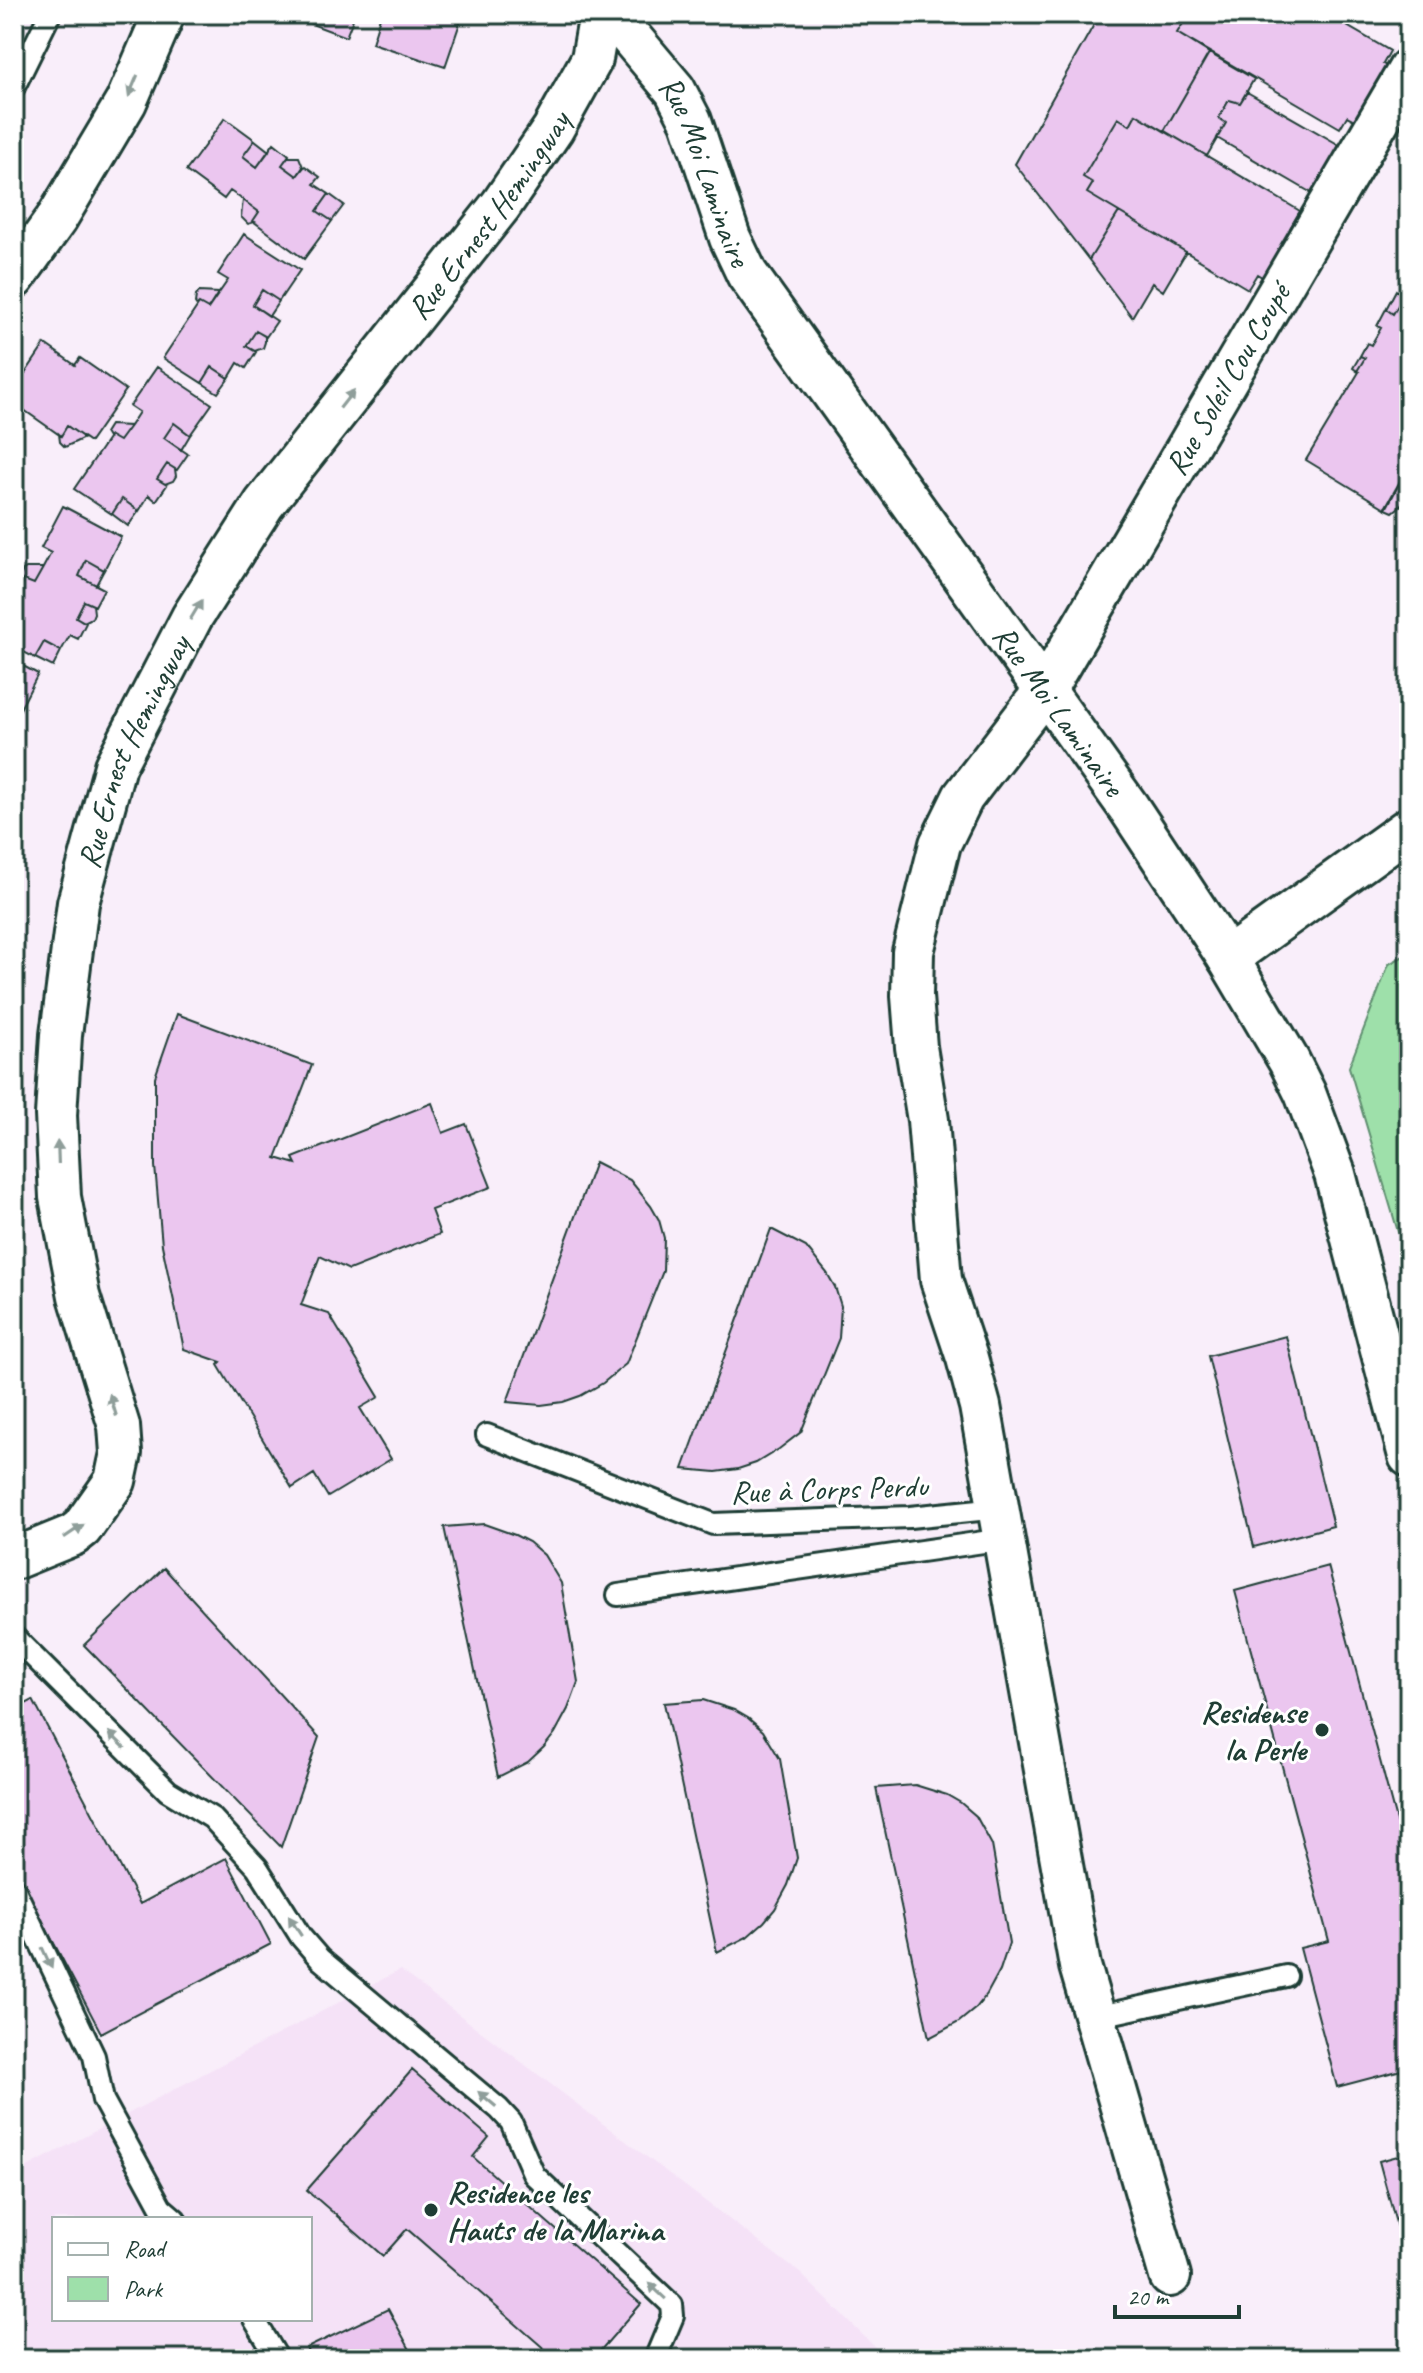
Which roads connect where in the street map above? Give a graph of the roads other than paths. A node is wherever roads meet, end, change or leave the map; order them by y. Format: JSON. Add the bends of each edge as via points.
{"nodes":[{"id":1,"x":50,"y":14,"type":"edge"},
{"id":2,"x":164,"y":14,"type":"edge"},
{"id":3,"x":600,"y":14,"type":"edge"},
{"id":4,"x":611,"y":14,"type":"edge"},
{"id":5,"x":1409,"y":69,"type":"edge"},
{"id":6,"x":14,"y":87,"type":"edge"},
{"id":7,"x":14,"y":278,"type":"edge"},
{"id":8,"x":1045,"y":690,"type":"junction"},
{"id":9,"x":1409,"y":828,"type":"edge"},
{"id":10,"x":1228,"y":958,"type":"junction"},
{"id":11,"x":487,"y":1435,"type":"dead end"},
{"id":12,"x":1409,"y":1456,"type":"edge"},
{"id":13,"x":1002,"y":1523,"type":"junction"},
{"id":14,"x":14,"y":1559,"type":"edge"},
{"id":15,"x":618,"y":1595,"type":"dead end"},
{"id":16,"x":14,"y":1637,"type":"edge"},
{"id":17,"x":14,"y":1888,"type":"edge"},
{"id":18,"x":1286,"y":1976,"type":"dead end"},
{"id":19,"x":1095,"y":2017,"type":"junction"},
{"id":20,"x":173,"y":2217,"type":"edge"},
{"id":21,"x":1170,"y":2276,"type":"dead end"},
{"id":22,"x":255,"y":2321,"type":"edge"},
{"id":23,"x":278,"y":2359,"type":"edge"},
{"id":24,"x":655,"y":2359,"type":"edge"}],
"edges":[{"from":1,"to":6,"type":"lane"},
{"from":2,"to":7,"type":"street","one_way":true,"via":[[126,102],[57,218]]},
{"from":14,"to":3,"type":"street","name":"Rue Ernest Hemingway","one_way":true,"via":[[82,1528],[115,1481],[121,1453],[119,1426],[76,1282],[60,1197],[56,1115],[78,903],[115,766],[192,617],[264,504],[501,205],[553,129],[592,59]]},
{"from":4,"to":8,"type":"street","name":"Rue Moi Laminaire","via":[[675,90],[747,274]]},
{"from":5,"to":8,"type":"street","name":"Rue Soleil Cou Coupé"},
{"from":8,"to":10,"type":"street","name":"Rue Moi Laminaire"},
{"from":8,"to":13,"type":"street","name":"Rue Soleil Cou Coupé","via":[[963,797],[940,844],[913,952],[916,1047],[928,1120],[941,1280],[975,1386]]},
{"from":9,"to":10,"type":"street"},
{"from":10,"to":12,"type":"street","name":"Rue Moi Laminaire","via":[[1289,1061],[1335,1174]]},
{"from":11,"to":13,"type":"lane","name":"Rue à Corps Perdu","via":[[713,1524],[910,1517]]},
{"from":13,"to":15,"type":"lane","name":"Rue à Corps Perdu"},
{"from":13,"to":19,"type":"street","name":"Rue Soleil Cou Coupé","via":[[1080,1966]]},
{"from":24,"to":16,"type":"lane","one_way":true,"via":[[673,2316],[672,2305],[534,2175],[505,2116],[320,1959],[257,1867],[212,1818],[168,1791]]},
{"from":17,"to":20,"type":"lane","one_way":true,"via":[[94,2056],[103,2100],[161,2207]]},
{"from":18,"to":19,"type":"lane"},
{"from":19,"to":21,"type":"street","name":"Rue Soleil Cou Coupé"},
{"from":22,"to":23,"type":"lane"}]}
